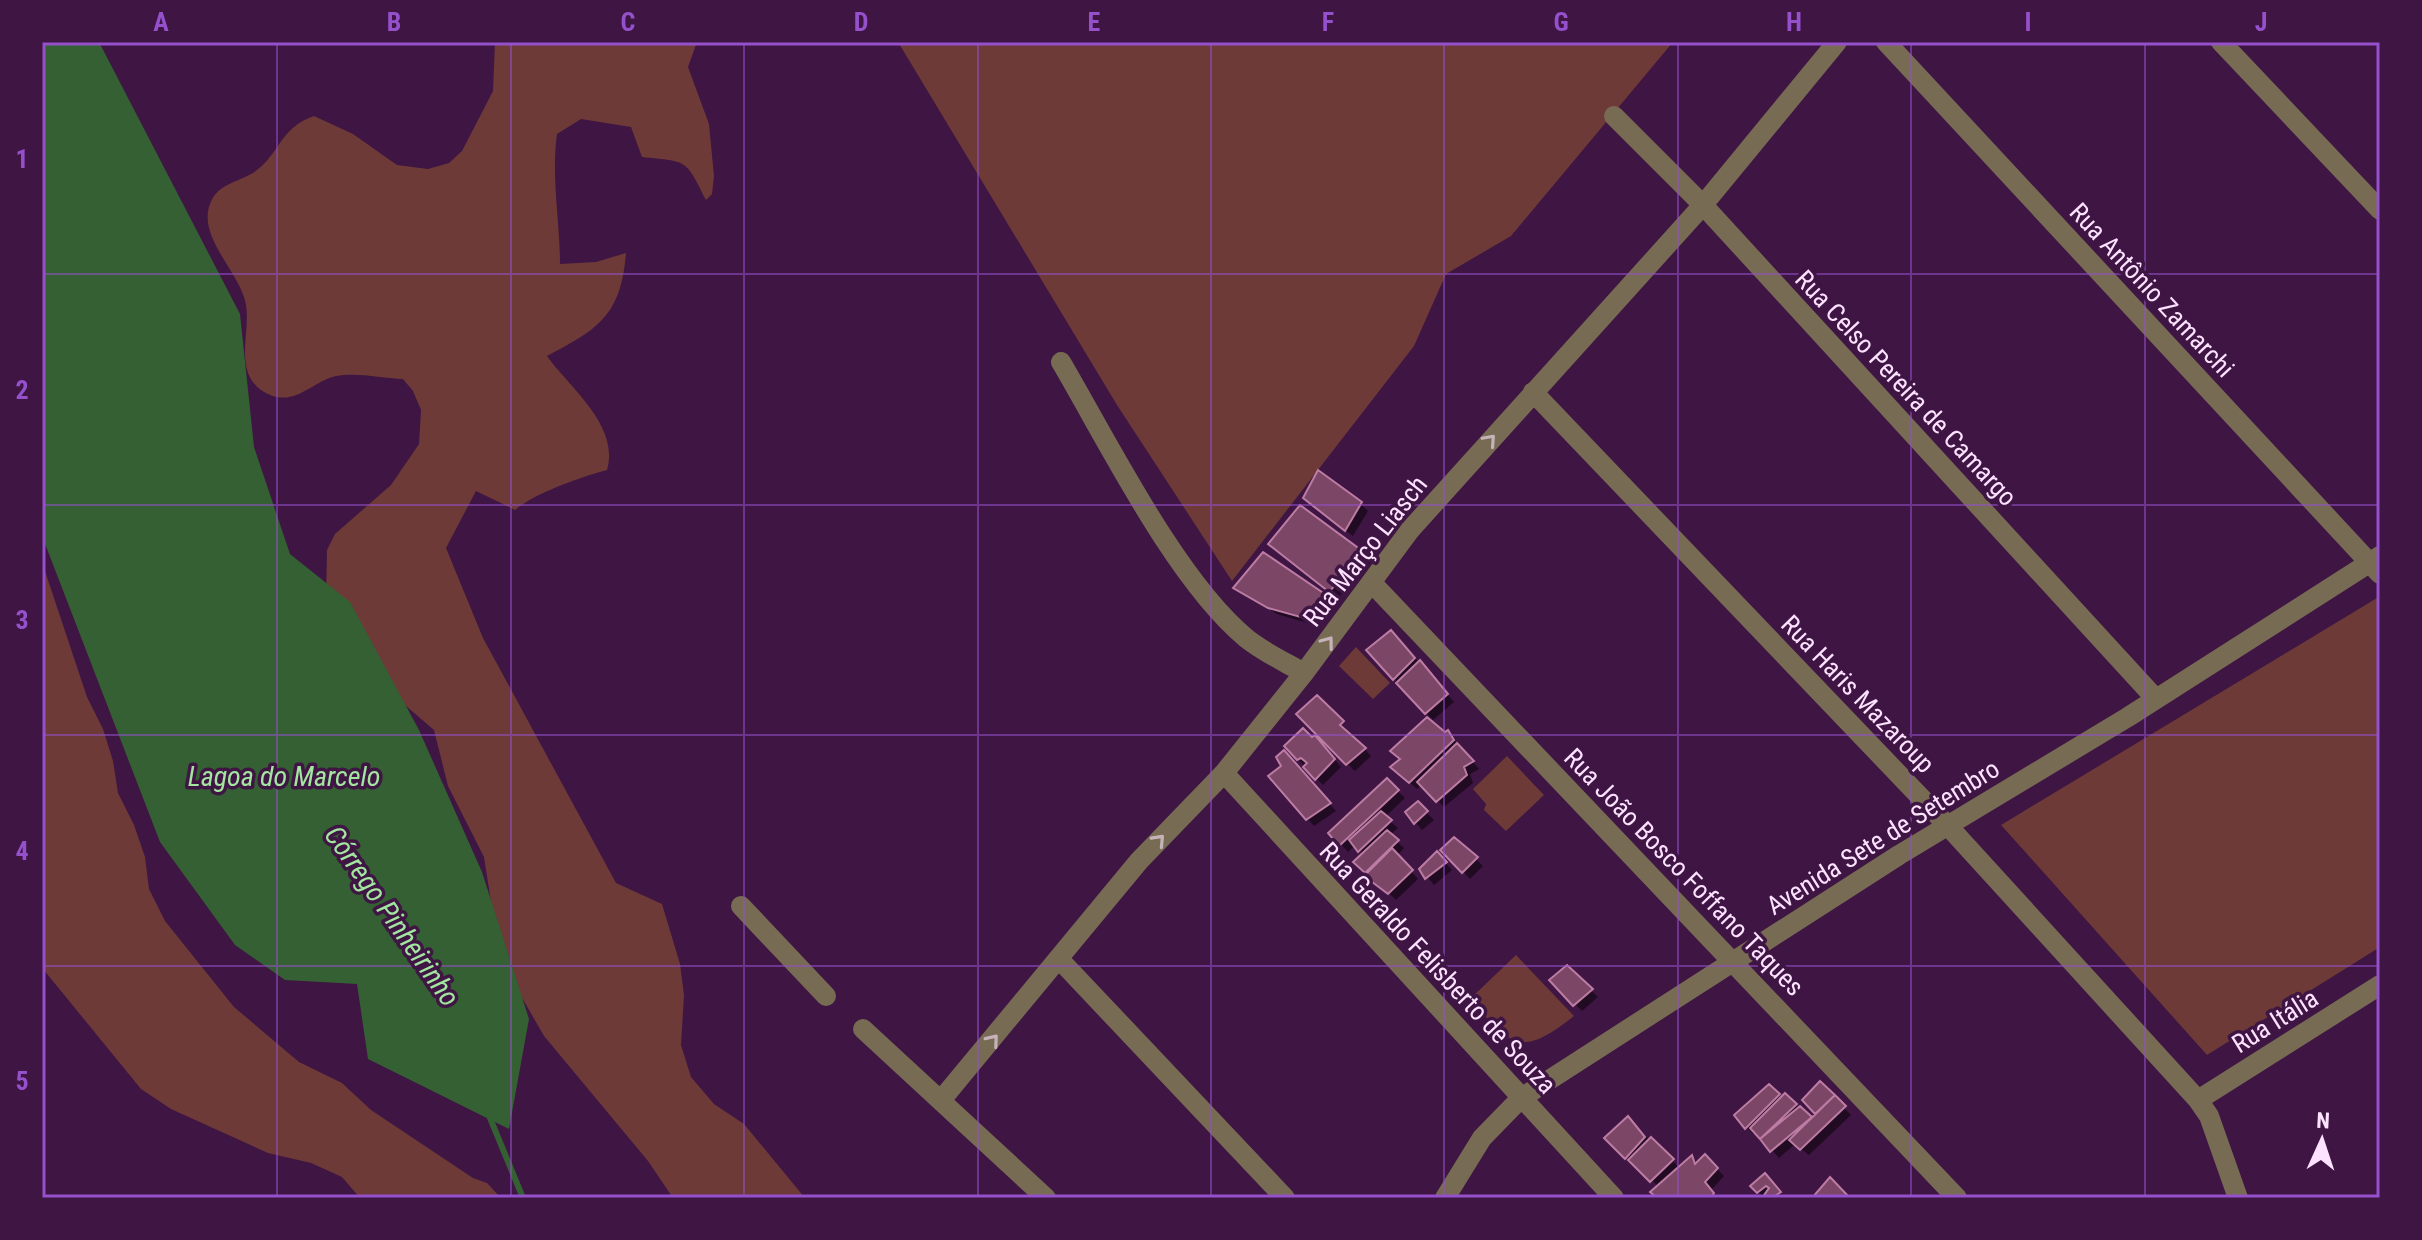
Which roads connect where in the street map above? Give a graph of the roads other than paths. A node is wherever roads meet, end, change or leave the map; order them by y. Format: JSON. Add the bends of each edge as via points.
{"nodes":[{"id":1,"x":1837,"y":42,"type":"edge"},
{"id":2,"x":1886,"y":42,"type":"edge"},
{"id":3,"x":2221,"y":42,"type":"edge"},
{"id":4,"x":1614,"y":116,"type":"dead end"},
{"id":5,"x":1703,"y":205,"type":"junction"},
{"id":6,"x":2380,"y":210,"type":"edge"},
{"id":7,"x":1061,"y":362,"type":"dead end"},
{"id":8,"x":1533,"y":392,"type":"junction"},
{"id":9,"x":2376,"y":564,"type":"edge"},
{"id":10,"x":1372,"y":583,"type":"junction"},
{"id":11,"x":1304,"y":673,"type":"junction"},
{"id":12,"x":2156,"y":699,"type":"junction"},
{"id":13,"x":1224,"y":773,"type":"junction"},
{"id":14,"x":1949,"y":827,"type":"junction"},
{"id":15,"x":741,"y":906,"type":"dead end"},
{"id":16,"x":1060,"y":960,"type":"junction"},
{"id":17,"x":1734,"y":961,"type":"junction"},
{"id":18,"x":2380,"y":985,"type":"edge"},
{"id":19,"x":826,"y":996,"type":"dead end"},
{"id":20,"x":863,"y":1029,"type":"dead end"},
{"id":21,"x":1521,"y":1098,"type":"junction"},
{"id":22,"x":942,"y":1099,"type":"junction"},
{"id":23,"x":2198,"y":1100,"type":"junction"},
{"id":24,"x":1046,"y":1198,"type":"edge"},
{"id":25,"x":1285,"y":1198,"type":"edge"},
{"id":26,"x":1445,"y":1198,"type":"edge"},
{"id":27,"x":1614,"y":1198,"type":"edge"},
{"id":28,"x":1957,"y":1198,"type":"edge"},
{"id":29,"x":2238,"y":1198,"type":"edge"}],
"edges":[{"from":1,"to":5,"type":"street","name":"Rua Março Liasch"},
{"from":2,"to":9,"type":"street","name":"Rua Antônio Zamarchi"},
{"from":3,"to":6,"type":"street"},
{"from":4,"to":5,"type":"street","name":"Rua Celso Pereira de Camargo"},
{"from":5,"to":8,"type":"street","name":"Rua Março Liasch"},
{"from":5,"to":12,"type":"street","name":"Rua Celso Pereira de Camargo"},
{"from":7,"to":11,"type":"street","via":[[1145,504],[1213,603],[1247,638]]},
{"from":10,"to":8,"type":"street","name":"Rua Março Liasch","one_way":true,"via":[[1410,530]]},
{"from":8,"to":14,"type":"street","name":"Rua Haris Mazaroup"},
{"from":9,"to":12,"type":"street","name":"Avenida Sete de Setembro"},
{"from":11,"to":10,"type":"street","name":"Rua Março Liasch","one_way":true},
{"from":10,"to":17,"type":"street","name":"Rua João Bosco Foffano Taques"},
{"from":11,"to":13,"type":"street","name":"Rua Março Liasch"},
{"from":12,"to":14,"type":"street","name":"Avenida Sete de Setembro"},
{"from":16,"to":13,"type":"street","name":"Rua Março Liasch","one_way":true,"via":[[1139,861]]},
{"from":13,"to":21,"type":"street","name":"Rua Geraldo Felisberto de Souza"},
{"from":14,"to":17,"type":"street","name":"Avenida Sete de Setembro"},
{"from":14,"to":23,"type":"street","name":"Rua Haris Mazaroup"},
{"from":15,"to":19,"type":"street"},
{"from":22,"to":16,"type":"street","name":"Rua Março Liasch","one_way":true},
{"from":16,"to":25,"type":"street"},
{"from":17,"to":21,"type":"street","name":"Avenida Sete de Setembro"},
{"from":17,"to":28,"type":"street","name":"Rua João Bosco Foffano Taques"},
{"from":18,"to":23,"type":"street","name":"Rua Itália"},
{"from":20,"to":22,"type":"street"},
{"from":21,"to":26,"type":"street","name":"Avenida Sete de Setembro","via":[[1482,1138]]},
{"from":21,"to":27,"type":"street","name":"Rua Geraldo Felisberto de Souza"},
{"from":22,"to":24,"type":"street"},
{"from":23,"to":29,"type":"street","name":"Rua Haris Mazaroup","via":[[2209,1116]]}]}
